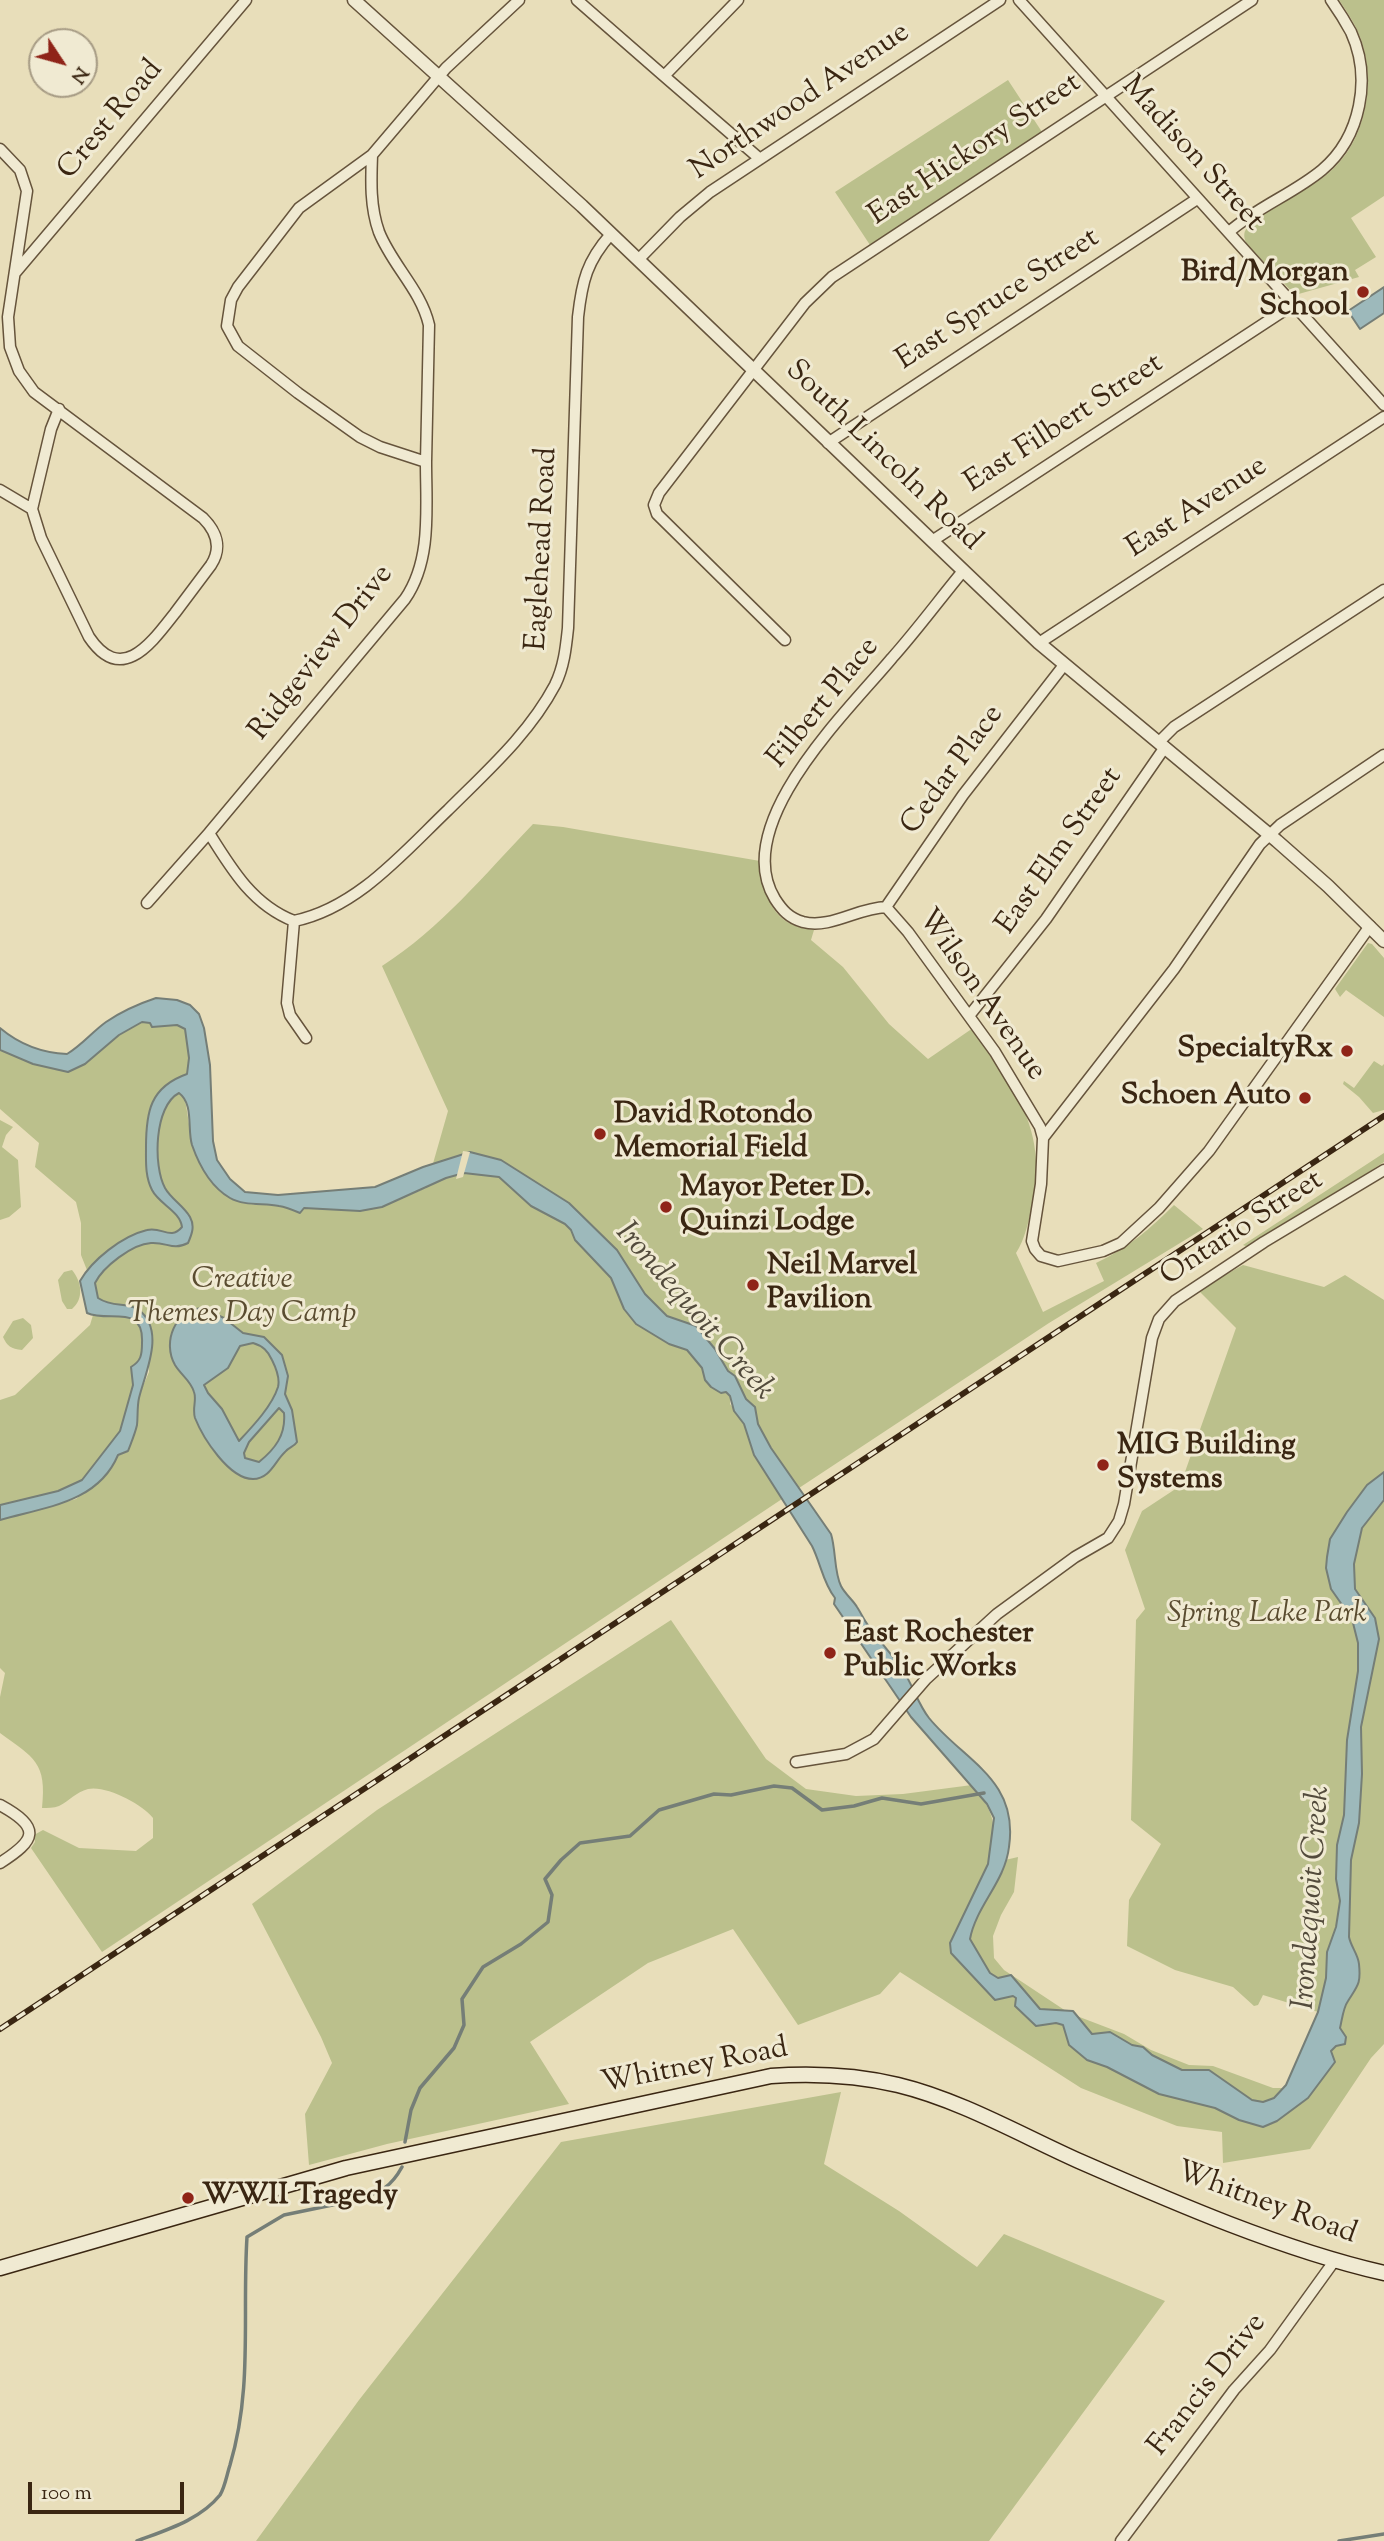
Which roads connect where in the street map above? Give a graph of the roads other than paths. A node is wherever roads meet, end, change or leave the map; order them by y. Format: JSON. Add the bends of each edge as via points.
{"nodes":[{"id":1,"x":246,"y":0,"type":"edge"},
{"id":2,"x":354,"y":0,"type":"edge"},
{"id":3,"x":519,"y":0,"type":"edge"},
{"id":4,"x":577,"y":0,"type":"edge"},
{"id":5,"x":738,"y":0,"type":"edge"},
{"id":6,"x":1000,"y":0,"type":"edge"},
{"id":7,"x":1019,"y":0,"type":"edge"},
{"id":8,"x":1252,"y":0,"type":"edge"},
{"id":9,"x":1331,"y":0,"type":"edge"},
{"id":10,"x":439,"y":76,"type":"junction"},
{"id":11,"x":664,"y":76,"type":"junction"},
{"id":12,"x":1104,"y":96,"type":"junction"},
{"id":13,"x":0,"y":149,"type":"edge"},
{"id":14,"x":372,"y":155,"type":"junction"},
{"id":15,"x":761,"y":159,"type":"junction"},
{"id":16,"x":1197,"y":200,"type":"junction"},
{"id":17,"x":1228,"y":232,"type":"junction"},
{"id":18,"x":611,"y":234,"type":"junction"},
{"id":19,"x":638,"y":260,"type":"junction"},
{"id":20,"x":15,"y":273,"type":"junction"},
{"id":21,"x":1294,"y":304,"type":"junction"},
{"id":22,"x":754,"y":372,"type":"junction"},
{"id":23,"x":1384,"y":405,"type":"edge"},
{"id":24,"x":59,"y":410,"type":"junction"},
{"id":25,"x":1384,"y":417,"type":"edge"},
{"id":26,"x":828,"y":443,"type":"junction"},
{"id":27,"x":426,"y":462,"type":"junction"},
{"id":28,"x":0,"y":490,"type":"edge"},
{"id":29,"x":32,"y":509,"type":"junction"},
{"id":30,"x":932,"y":541,"type":"junction"},
{"id":31,"x":963,"y":571,"type":"junction"},
{"id":32,"x":1384,"y":590,"type":"edge"},
{"id":33,"x":786,"y":640,"type":"dead end"},
{"id":34,"x":1039,"y":642,"type":"junction"},
{"id":35,"x":1064,"y":665,"type":"junction"},
{"id":36,"x":1162,"y":745,"type":"junction"},
{"id":37,"x":1384,"y":755,"type":"edge"},
{"id":38,"x":209,"y":833,"type":"junction"},
{"id":39,"x":1270,"y":834,"type":"junction"},
{"id":40,"x":769,"y":885,"type":"joint"},
{"id":41,"x":147,"y":904,"type":"dead end"},
{"id":42,"x":886,"y":907,"type":"junction"},
{"id":43,"x":294,"y":921,"type":"junction"},
{"id":44,"x":1370,"y":926,"type":"junction"},
{"id":45,"x":1384,"y":941,"type":"edge"},
{"id":46,"x":969,"y":1016,"type":"junction"},
{"id":47,"x":306,"y":1038,"type":"dead end"},
{"id":48,"x":1043,"y":1138,"type":"junction"},
{"id":49,"x":1384,"y":1170,"type":"edge"},
{"id":50,"x":796,"y":1762,"type":"dead end"},
{"id":51,"x":0,"y":1805,"type":"edge"},
{"id":52,"x":0,"y":1863,"type":"edge"},
{"id":53,"x":1335,"y":2260,"type":"junction"},
{"id":54,"x":0,"y":2268,"type":"edge"},
{"id":55,"x":1384,"y":2273,"type":"edge"},
{"id":56,"x":1121,"y":2541,"type":"edge"}],
"edges":[{"from":1,"to":20,"type":"street","name":"Crest Road"},
{"from":2,"to":10,"type":"street","name":"South Lincoln Road"},
{"from":3,"to":10,"type":"street"},
{"from":4,"to":11,"type":"street"},
{"from":5,"to":11,"type":"street"},
{"from":6,"to":15,"type":"street","name":"Northwood Avenue"},
{"from":7,"to":12,"type":"street","name":"Madison Street"},
{"from":8,"to":12,"type":"street","name":"East Hickory Street"},
{"from":9,"to":17,"type":"street","via":[[1351,32],[1362,74],[1354,124],[1323,169]]},
{"from":10,"to":14,"type":"street"},
{"from":10,"to":18,"type":"street","name":"South Lincoln Road"},
{"from":11,"to":15,"type":"street"},
{"from":12,"to":16,"type":"street","name":"Madison Street"},
{"from":12,"to":22,"type":"street","name":"East Hickory Street","via":[[832,277],[805,303]]},
{"from":13,"to":20,"type":"street","via":[[20,170],[27,191]]},
{"from":14,"to":27,"type":"street","name":"Ridgeview Drive","via":[[371,193],[379,233],[429,325]]},
{"from":14,"to":27,"type":"street","via":[[294,214],[238,287],[227,326],[238,346],[360,437]]},
{"from":15,"to":19,"type":"street","name":"Northwood Avenue","via":[[693,205]]},
{"from":16,"to":17,"type":"street","name":"Madison Street"},
{"from":16,"to":26,"type":"street","name":"East Spruce Street"},
{"from":17,"to":21,"type":"street","name":"Madison Street"},
{"from":18,"to":19,"type":"street","name":"South Lincoln Road"},
{"from":18,"to":43,"type":"street","name":"Eaglehead Road","via":[[587,267],[581,290],[568,628],[556,683],[504,755],[384,871],[334,907]]},
{"from":19,"to":22,"type":"street","name":"South Lincoln Road"},
{"from":20,"to":24,"type":"street","via":[[8,317],[10,347],[26,382]]},
{"from":21,"to":23,"type":"street","name":"Madison Street"},
{"from":21,"to":30,"type":"street","name":"East Filbert Street"},
{"from":22,"to":26,"type":"street","name":"South Lincoln Road"},
{"from":22,"to":33,"type":"street","name":"East Hickory Street","via":[[659,493],[654,510]]},
{"from":24,"to":29,"type":"street"},
{"from":24,"to":29,"type":"street","via":[[203,518],[216,536],[217,554],[148,646],[130,658],[117,658],[98,649],[89,637],[41,538]]},
{"from":25,"to":34,"type":"street","name":"East Avenue"},
{"from":26,"to":30,"type":"street","name":"South Lincoln Road"},
{"from":27,"to":38,"type":"street","name":"Ridgeview Drive","via":[[424,546],[411,590]]},
{"from":28,"to":29,"type":"street"},
{"from":30,"to":31,"type":"street","name":"South Lincoln Road"},
{"from":31,"to":34,"type":"street","name":"South Lincoln Road"},
{"from":31,"to":40,"type":"street","name":"Filbert Place","via":[[792,781],[769,832],[765,856]]},
{"from":32,"to":36,"type":"street","name":"East Elm Street","via":[[1174,727]]},
{"from":34,"to":35,"type":"street","name":"South Lincoln Road"},
{"from":35,"to":36,"type":"street","name":"South Lincoln Road"},
{"from":35,"to":42,"type":"street","name":"Cedar Place","via":[[963,795]]},
{"from":36,"to":39,"type":"street","name":"South Lincoln Road"},
{"from":36,"to":46,"type":"street","name":"East Elm Street","via":[[1046,919]]},
{"from":37,"to":39,"type":"street"},
{"from":38,"to":41,"type":"street","name":"Ridgeview Drive"},
{"from":38,"to":43,"type":"street","via":[[244,886],[280,916]]},
{"from":39,"to":44,"type":"street","name":"South Lincoln Road"},
{"from":39,"to":48,"type":"street"},
{"from":40,"to":42,"type":"street","name":"Wilson Avenue","via":[[789,917],[804,922],[821,923]]},
{"from":42,"to":46,"type":"street","name":"Wilson Avenue"},
{"from":43,"to":47,"type":"street","via":[[287,1003]]},
{"from":44,"to":45,"type":"street","name":"South Lincoln Road"},
{"from":44,"to":48,"type":"street","name":"Wilson Avenue","via":[[1209,1151],[1121,1243],[1058,1261],[1035,1249],[1032,1241]]},
{"from":46,"to":48,"type":"street","name":"Wilson Avenue","via":[[1020,1092]]},
{"from":49,"to":50,"type":"street","name":"Ontario Street","via":[[1265,1242],[1169,1306],[1159,1319],[1124,1504],[1108,1538],[997,1614],[920,1686],[874,1739],[846,1755]]},
{"from":51,"to":52,"type":"street","via":[[24,1821],[30,1834],[21,1849]]},
{"from":53,"to":54,"type":"main road","name":"Whitney Road","via":[[1143,2188],[930,2095],[870,2079],[803,2074],[771,2076],[346,2168]]},
{"from":53,"to":55,"type":"main road","name":"Whitney Road"},
{"from":53,"to":56,"type":"street","name":"Francis Drive"}]}
